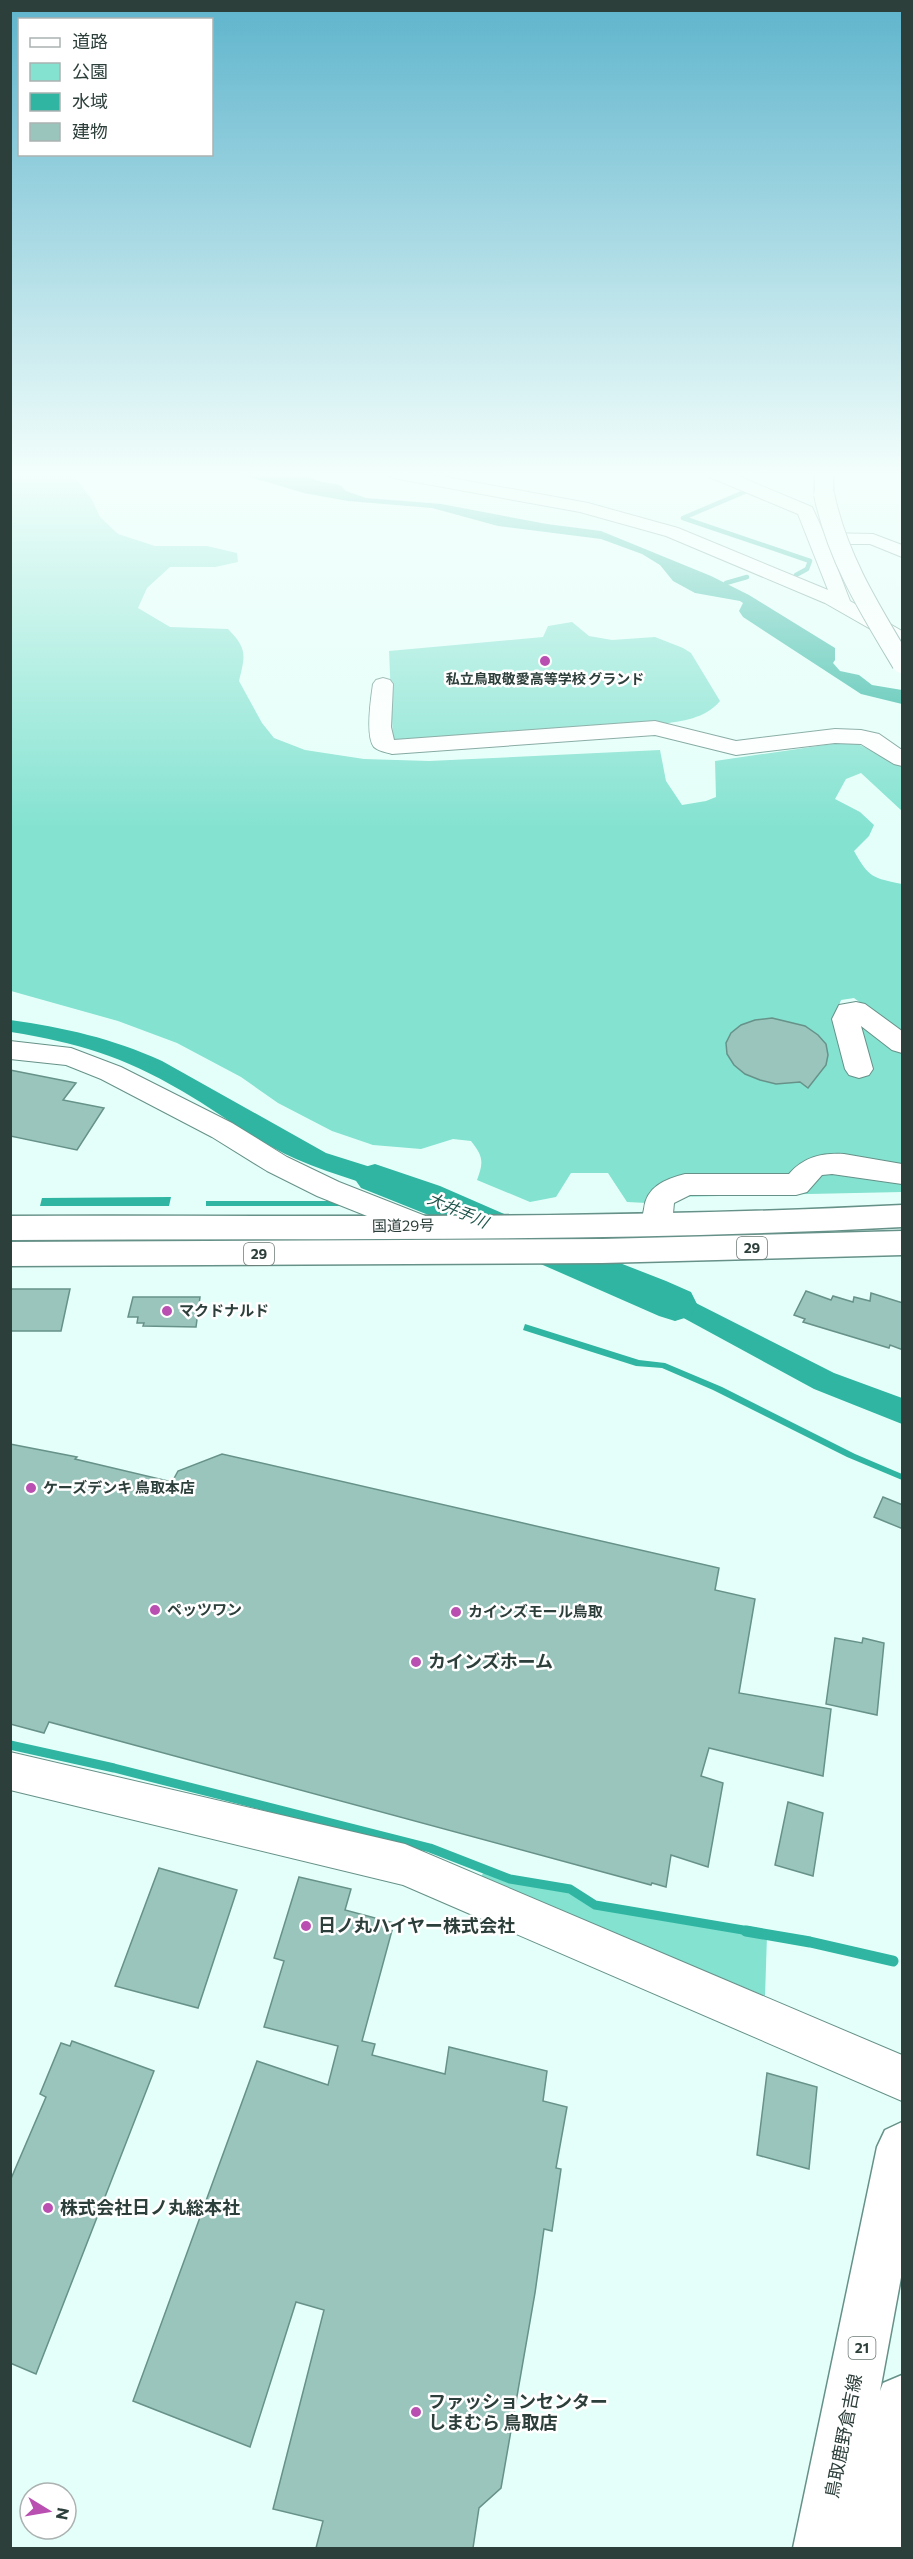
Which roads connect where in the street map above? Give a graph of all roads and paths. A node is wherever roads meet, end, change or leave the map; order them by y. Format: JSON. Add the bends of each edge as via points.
{"nodes":[{"id":1,"x":816,"y":592,"type":"edge"},
{"id":2,"x":838,"y":592,"type":"edge"},
{"id":3,"x":860,"y":592,"type":"edge"},
{"id":4,"x":882,"y":592,"type":"edge"},
{"id":5,"x":841,"y":604,"type":"junction"},
{"id":6,"x":903,"y":629,"type":"edge"},
{"id":7,"x":903,"y":639,"type":"edge"},
{"id":8,"x":903,"y":663,"type":"edge"},
{"id":9,"x":383,"y":684,"type":"dead end"},
{"id":10,"x":903,"y":759,"type":"edge"},
{"id":11,"x":903,"y":1044,"type":"edge"},
{"id":12,"x":10,"y":1050,"type":"edge"},
{"id":13,"x":859,"y":1069,"type":"dead end"},
{"id":14,"x":903,"y":1174,"type":"edge"},
{"id":15,"x":903,"y":1216,"type":"edge"},
{"id":16,"x":657,"y":1224,"type":"junction"},
{"id":17,"x":431,"y":1226,"type":"junction"},
{"id":18,"x":10,"y":1228,"type":"edge"},
{"id":19,"x":903,"y":1243,"type":"edge"},
{"id":20,"x":10,"y":1254,"type":"edge"},
{"id":21,"x":10,"y":1771,"type":"edge"},
{"id":22,"x":903,"y":2078,"type":"edge"},
{"id":23,"x":903,"y":2147,"type":"edge"},
{"id":24,"x":903,"y":2402,"type":"edge"},
{"id":25,"x":821,"y":2548,"type":"edge"},
{"id":26,"x":875,"y":2548,"type":"edge"}],
"edges":[{"from":1,"to":5,"type":"street"},
{"from":2,"to":5,"type":"street"},
{"from":3,"to":8,"type":"main road","bridge":true},
{"from":4,"to":6,"type":"main road"},
{"from":5,"to":7,"type":"street"},
{"from":9,"to":10,"type":"street","via":[[380,727],[383,744],[392,747],[655,728],[736,748],[835,736],[861,737],[872,739]]},
{"from":11,"to":13,"type":"street","via":[[856,1010],[848,1011],[845,1019]]},
{"from":12,"to":17,"type":"street","via":[[71,1056],[222,1130],[328,1189]]},
{"from":14,"to":16,"type":"street","via":[[832,1164],[809,1170],[796,1185],[685,1184],[660,1198]]},
{"from":15,"to":16,"type":"main road","name":"国道29号","number":"29"},
{"from":16,"to":17,"type":"main road","name":"国道29号","number":"29"},
{"from":17,"to":18,"type":"main road","name":"国道29号","number":"29"},
{"from":19,"to":20,"type":"main road","name":"国道29号","number":"29","via":[[602,1251]]},
{"from":21,"to":22,"type":"street","via":[[405,1865]]},
{"from":23,"to":25,"type":"main road","name":"鳥取鹿野倉吉線","number":"21"},
{"from":24,"to":26,"type":"main road"}]}
